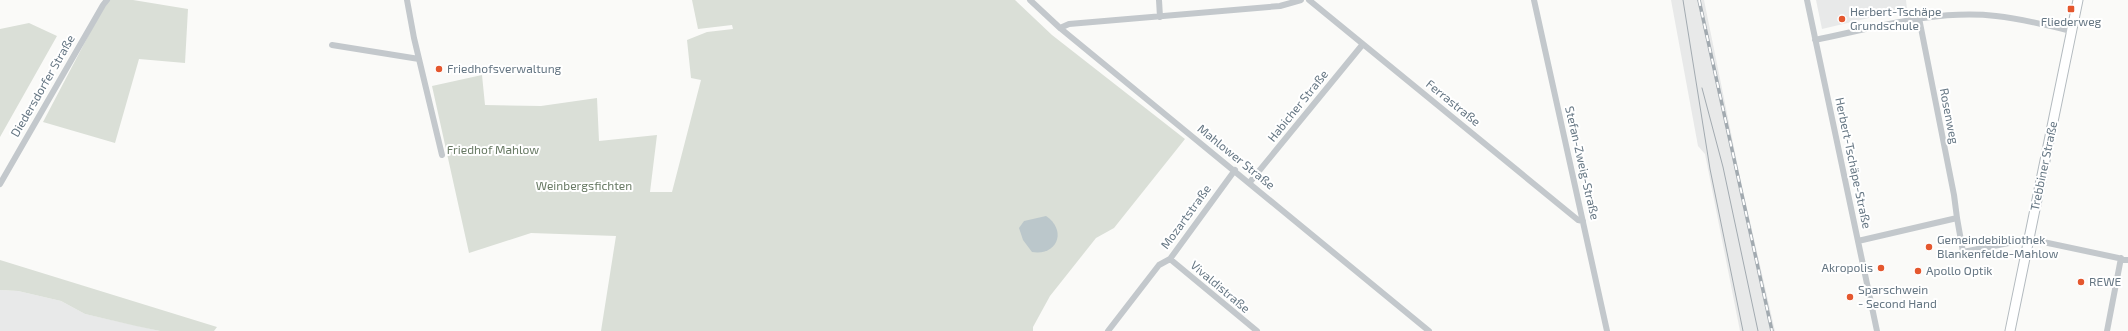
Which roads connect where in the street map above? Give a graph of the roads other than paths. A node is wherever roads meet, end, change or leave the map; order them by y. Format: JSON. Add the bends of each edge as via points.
{"nodes":[{"id":1,"x":107,"y":0,"type":"edge"},
{"id":2,"x":407,"y":0,"type":"edge"},
{"id":3,"x":1030,"y":0,"type":"edge"},
{"id":4,"x":1159,"y":0,"type":"edge"},
{"id":5,"x":1301,"y":0,"type":"edge"},
{"id":6,"x":1310,"y":0,"type":"edge"},
{"id":7,"x":1534,"y":0,"type":"edge"},
{"id":8,"x":1807,"y":0,"type":"edge"},
{"id":9,"x":2078,"y":0,"type":"edge"},
{"id":10,"x":1160,"y":17,"type":"junction"},
{"id":11,"x":1919,"y":18,"type":"junction"},
{"id":12,"x":1060,"y":28,"type":"junction"},
{"id":13,"x":2072,"y":31,"type":"junction"},
{"id":14,"x":1816,"y":40,"type":"junction"},
{"id":15,"x":1363,"y":44,"type":"junction"},
{"id":16,"x":332,"y":46,"type":"dead end"},
{"id":17,"x":419,"y":59,"type":"junction"},
{"id":18,"x":442,"y":155,"type":"dead end"},
{"id":19,"x":1235,"y":170,"type":"junction"},
{"id":20,"x":1250,"y":182,"type":"junction"},
{"id":21,"x":0,"y":184,"type":"edge"},
{"id":22,"x":1957,"y":218,"type":"junction"},
{"id":23,"x":1583,"y":221,"type":"junction"},
{"id":24,"x":2029,"y":239,"type":"junction"},
{"id":25,"x":1858,"y":241,"type":"junction"},
{"id":26,"x":1170,"y":259,"type":"junction"},
{"id":27,"x":2125,"y":259,"type":"edge"},
{"id":28,"x":1108,"y":331,"type":"edge"},
{"id":29,"x":1257,"y":331,"type":"edge"},
{"id":30,"x":1429,"y":331,"type":"edge"},
{"id":31,"x":1607,"y":331,"type":"edge"},
{"id":32,"x":1877,"y":331,"type":"edge"},
{"id":33,"x":2010,"y":331,"type":"edge"},
{"id":34,"x":2106,"y":331,"type":"edge"}],
"edges":[{"from":1,"to":21,"type":"street","name":"Diedersdorfer Straße"},
{"from":2,"to":17,"type":"street"},
{"from":3,"to":12,"type":"street","name":"Mahlower Straße"},
{"from":4,"to":10,"type":"street"},
{"from":5,"to":10,"type":"street","via":[[1280,6]]},
{"from":6,"to":15,"type":"street","name":"Ferrastraße"},
{"from":7,"to":23,"type":"street","name":"Stefan-Zweig-Straße"},
{"from":8,"to":14,"type":"street","name":"Herbert-Tschäpe-Straße"},
{"from":9,"to":13,"type":"main road","name":"Trebbiner Straße"},
{"from":10,"to":12,"type":"street","via":[[1069,24]]},
{"from":11,"to":13,"type":"street","via":[[1996,16]]},
{"from":11,"to":14,"type":"street"},
{"from":11,"to":22,"type":"street","name":"Rosenweg"},
{"from":12,"to":19,"type":"street","name":"Mahlower Straße"},
{"from":13,"to":24,"type":"main road","name":"Trebbiner Straße"},
{"from":14,"to":25,"type":"street","name":"Herbert-Tschäpe-Straße"},
{"from":15,"to":20,"type":"street","name":"Habicher Straße"},
{"from":15,"to":23,"type":"street","name":"Ferrastraße","via":[[1578,220]]},
{"from":16,"to":17,"type":"street"},
{"from":17,"to":18,"type":"street"},
{"from":19,"to":20,"type":"street","name":"Mahlower Straße"},
{"from":19,"to":26,"type":"street","name":"Mozartstraße"},
{"from":20,"to":30,"type":"street","name":"Mahlower Straße"},
{"from":22,"to":24,"type":"street","name":"Rosenweg","via":[[1963,252]]},
{"from":22,"to":25,"type":"street"},
{"from":23,"to":31,"type":"street","name":"Stefan-Zweig-Straße"},
{"from":24,"to":27,"type":"street"},
{"from":24,"to":33,"type":"main road","name":"Trebbiner Straße"},
{"from":25,"to":32,"type":"street","name":"Herbert-Tschäpe-Straße"},
{"from":26,"to":28,"type":"street","name":"Mozartstraße","via":[[1159,265]]},
{"from":26,"to":29,"type":"street","name":"Vivaldistraße"},
{"from":27,"to":34,"type":"street"}]}
